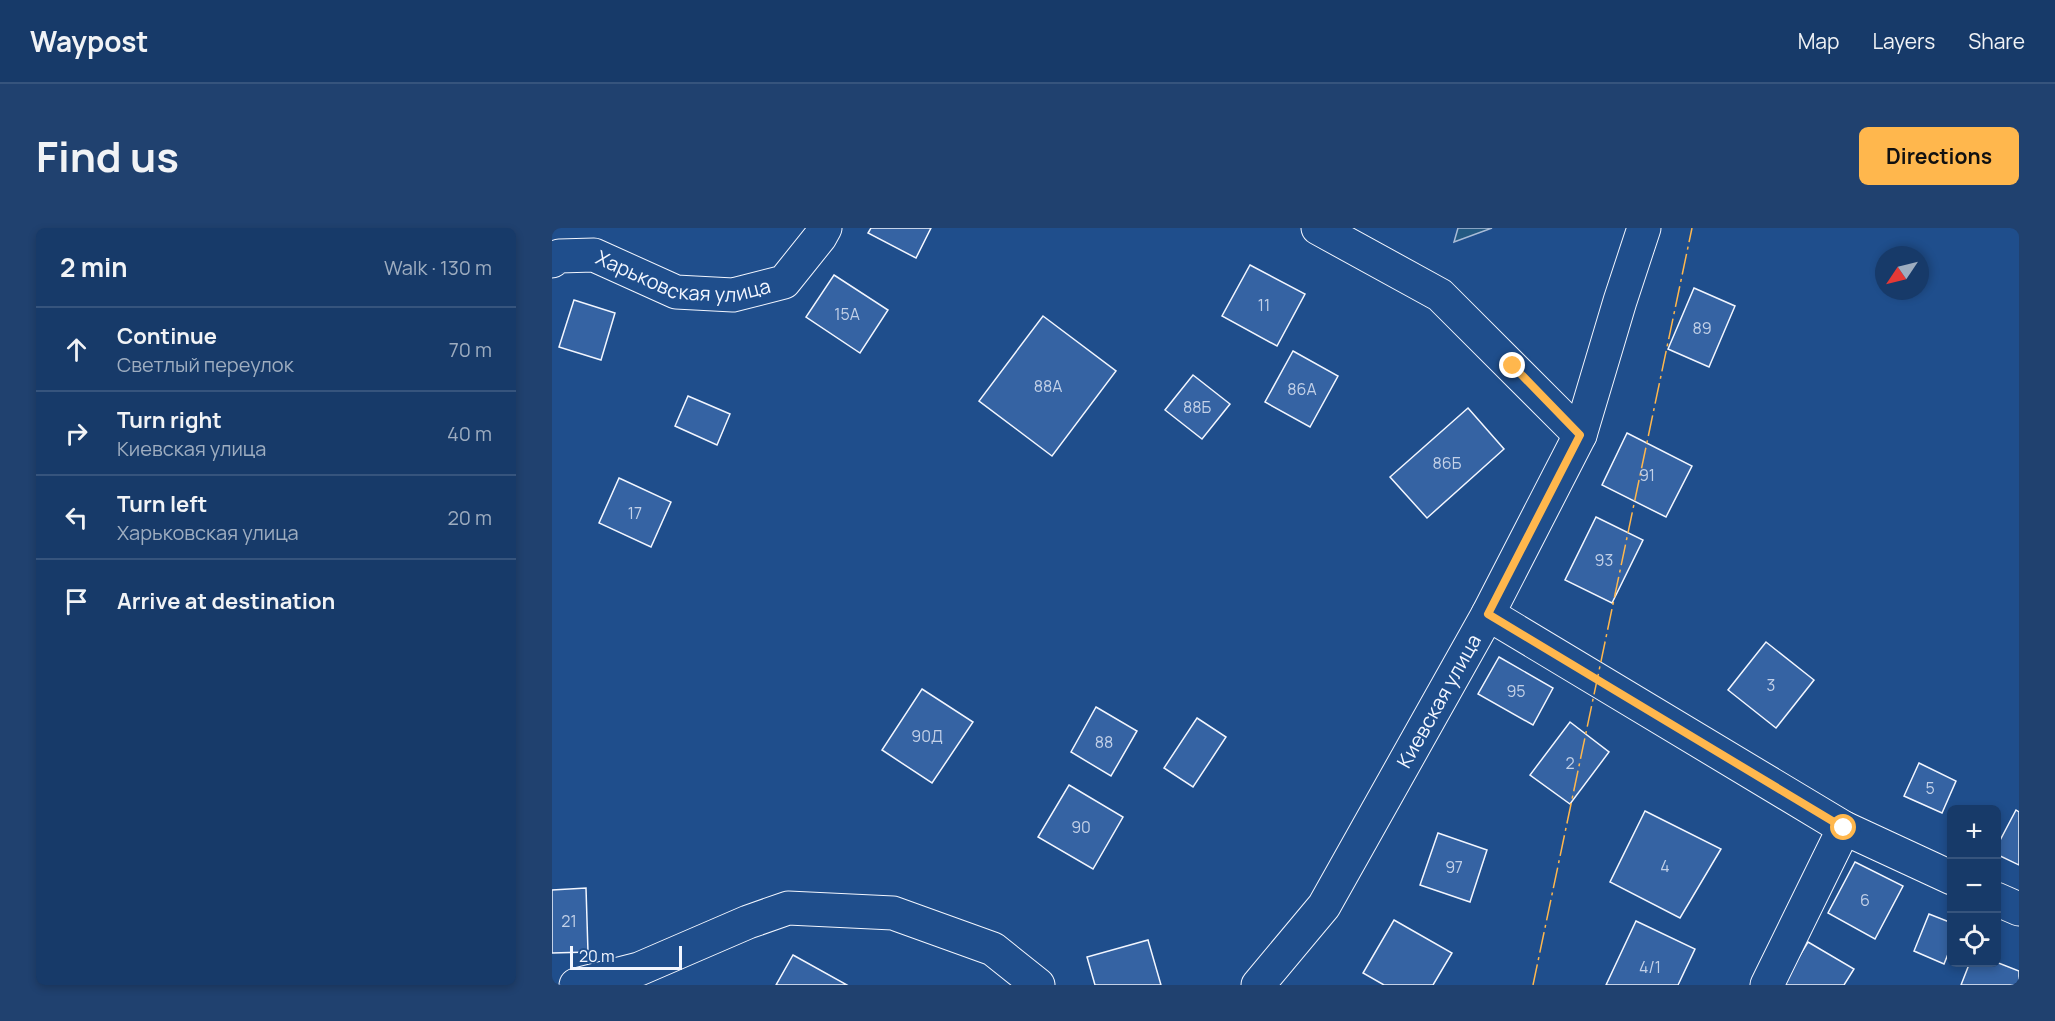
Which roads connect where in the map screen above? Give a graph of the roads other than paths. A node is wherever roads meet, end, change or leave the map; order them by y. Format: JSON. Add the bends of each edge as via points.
{"nodes":[{"id":1,"x":825,"y":228,"type":"edge"},
{"id":2,"x":1318,"y":228,"type":"edge"},
{"id":3,"x":1644,"y":228,"type":"edge"},
{"id":4,"x":552,"y":261,"type":"edge"},
{"id":5,"x":1580,"y":435,"type":"junction"},
{"id":6,"x":1488,"y":614,"type":"junction"},
{"id":7,"x":1844,"y":828,"type":"junction"},
{"id":8,"x":1947,"y":876,"type":"edge"},
{"id":9,"x":2001,"y":900,"type":"edge"},
{"id":10,"x":2019,"y":909,"type":"edge"},
{"id":11,"x":576,"y":985,"type":"edge"},
{"id":12,"x":1038,"y":985,"type":"edge"},
{"id":13,"x":1258,"y":985,"type":"edge"},
{"id":14,"x":1767,"y":985,"type":"edge"}],
"edges":[{"from":1,"to":4,"type":"street","name":"Харьковская улица","via":[[784,282],[733,295],[676,292],[594,255],[559,256]]},
{"from":2,"to":5,"type":"street","via":[[1440,295]]},
{"from":3,"to":5,"type":"street","name":"Киевская улица"},
{"from":5,"to":6,"type":"street","name":"Киевская улица"},
{"from":6,"to":7,"type":"street"},
{"from":6,"to":13,"type":"street","name":"Киевская улица","via":[[1324,906]]},
{"from":7,"to":8,"type":"street"},
{"from":7,"to":14,"type":"street"},
{"from":9,"to":10,"type":"street"},
{"from":11,"to":12,"type":"street","via":[[639,969],[788,908],[894,913],[993,949]]}]}
